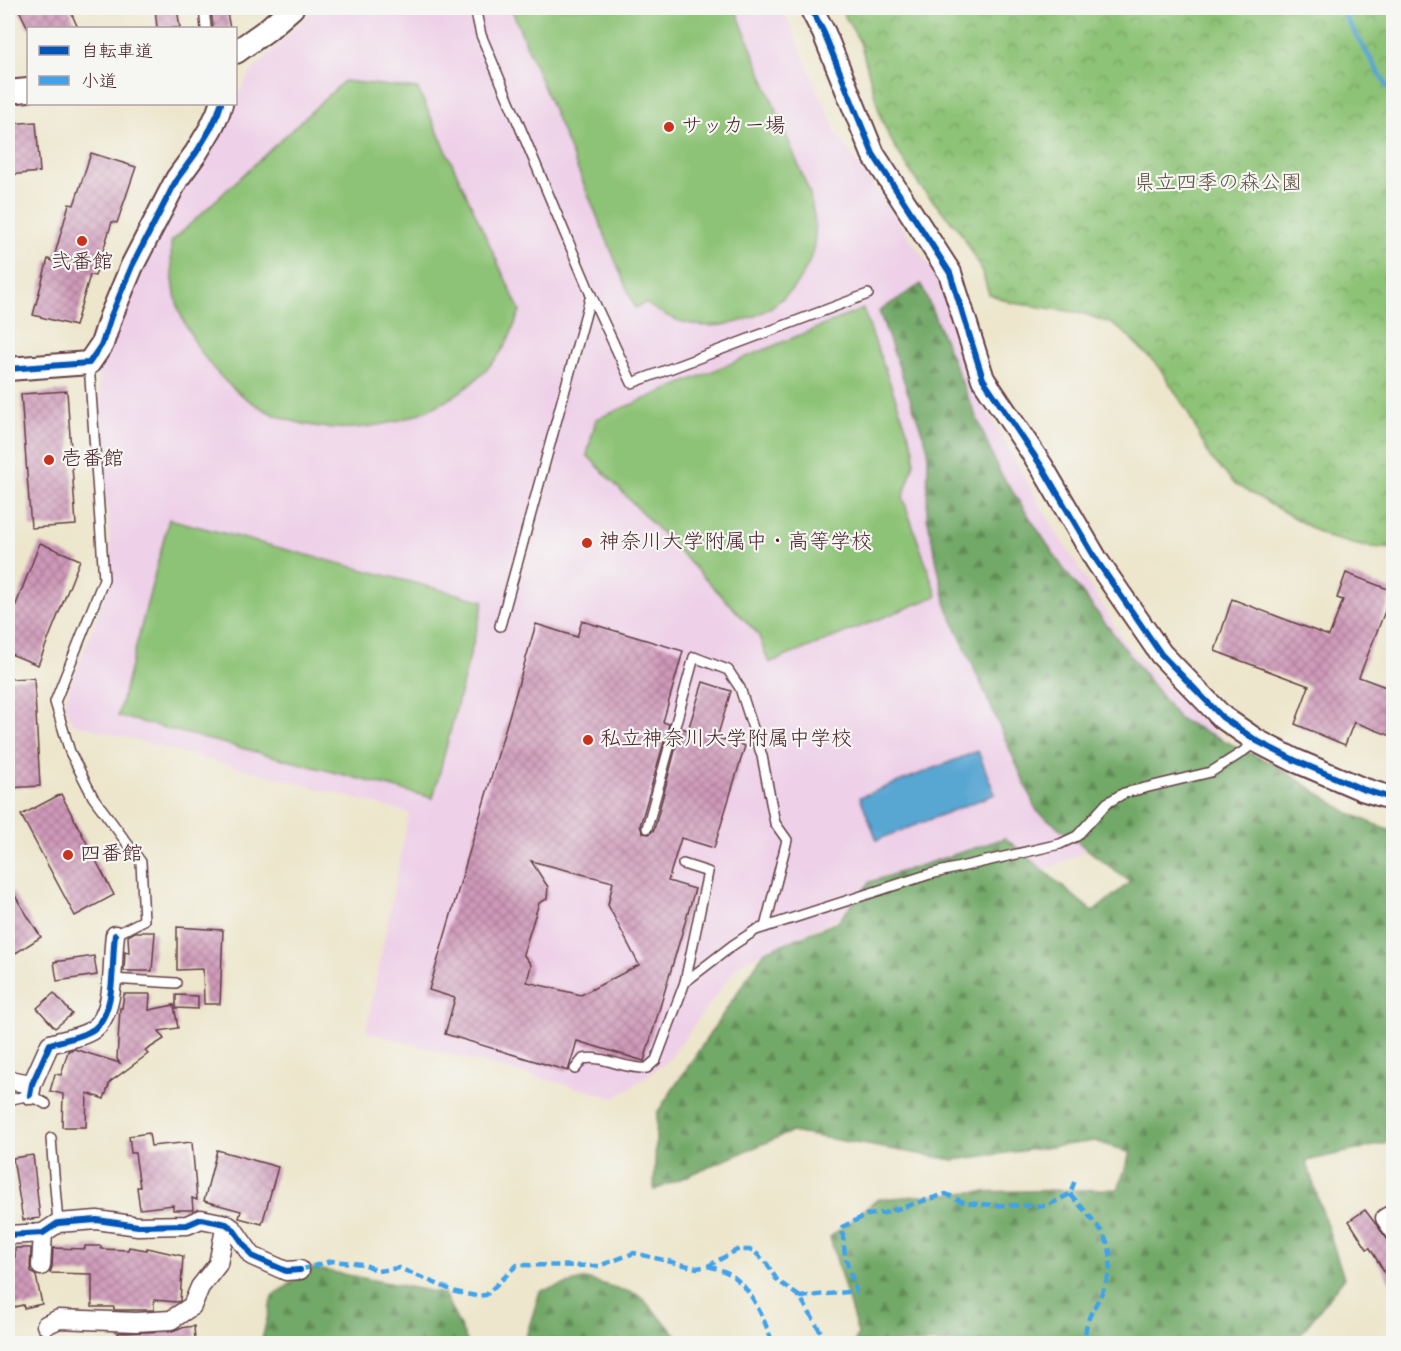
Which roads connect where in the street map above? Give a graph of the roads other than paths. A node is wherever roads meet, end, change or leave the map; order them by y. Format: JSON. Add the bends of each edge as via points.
{"nodes":[{"id":1,"x":204,"y":8,"type":"edge"},
{"id":2,"x":292,"y":8,"type":"edge"},
{"id":3,"x":475,"y":8,"type":"edge"},
{"id":4,"x":811,"y":8,"type":"edge"},
{"id":5,"x":206,"y":27,"type":"edge"},
{"id":6,"x":237,"y":51,"type":"edge"},
{"id":7,"x":27,"y":90,"type":"edge"},
{"id":8,"x":8,"y":92,"type":"edge"},
{"id":9,"x":221,"y":105,"type":"edge"},
{"id":10,"x":867,"y":294,"type":"dead end"},
{"id":11,"x":591,"y":295,"type":"junction"},
{"id":12,"x":89,"y":363,"type":"junction"},
{"id":13,"x":8,"y":369,"type":"edge"},
{"id":14,"x":500,"y":626,"type":"dead end"},
{"id":15,"x":1257,"y":741,"type":"junction"},
{"id":16,"x":1394,"y":799,"type":"edge"},
{"id":17,"x":647,"y":828,"type":"dead end"},
{"id":18,"x":683,"y":864,"type":"dead end"},
{"id":19,"x":765,"y":927,"type":"junction"},
{"id":20,"x":115,"y":935,"type":"joint"},
{"id":21,"x":112,"y":979,"type":"junction"},
{"id":22,"x":685,"y":982,"type":"junction"},
{"id":23,"x":176,"y":983,"type":"dead end"},
{"id":24,"x":575,"y":1069,"type":"dead end"},
{"id":25,"x":8,"y":1080,"type":"edge"},
{"id":26,"x":31,"y":1090,"type":"junction"},
{"id":27,"x":8,"y":1100,"type":"edge"},
{"id":28,"x":46,"y":1104,"type":"dead end"},
{"id":29,"x":51,"y":1138,"type":"dead end"},
{"id":30,"x":1394,"y":1213,"type":"edge"},
{"id":31,"x":226,"y":1224,"type":"junction"},
{"id":32,"x":50,"y":1228,"type":"junction"},
{"id":33,"x":1394,"y":1231,"type":"edge"},
{"id":34,"x":8,"y":1235,"type":"edge"},
{"id":35,"x":41,"y":1266,"type":"dead end"},
{"id":36,"x":300,"y":1270,"type":"dead end"},
{"id":37,"x":46,"y":1325,"type":"dead end"}],
"edges":[{"from":1,"to":5,"type":"lane"},
{"from":2,"to":6,"type":"street"},
{"from":3,"to":11,"type":"lane","via":[[481,35]]},
{"from":4,"to":15,"type":"street","via":[[873,154],[950,273],[983,379],[1042,467],[1097,561],[1161,654],[1222,717]]},
{"from":7,"to":8,"type":"street"},
{"from":9,"to":12,"type":"street","via":[[132,266],[102,344]]},
{"from":10,"to":11,"type":"lane","via":[[632,383]]},
{"from":11,"to":14,"type":"lane"},
{"from":12,"to":13,"type":"street"},
{"from":12,"to":20,"type":"lane","via":[[104,579],[55,702],[70,752],[93,797],[141,862],[144,920]]},
{"from":15,"to":16,"type":"street","via":[[1362,789]]},
{"from":15,"to":19,"type":"lane","via":[[1211,772],[1124,793],[1107,803],[1077,836],[1060,844],[930,874]]},
{"from":17,"to":19,"type":"lane","via":[[694,657],[728,670],[740,687],[762,756],[775,823],[787,840]]},
{"from":18,"to":22,"type":"lane","via":[[708,872]]},
{"from":19,"to":22,"type":"lane","via":[[733,945]]},
{"from":20,"to":21,"type":"street"},
{"from":21,"to":23,"type":"lane"},
{"from":21,"to":26,"type":"street","via":[[105,1017],[93,1030],[50,1044]]},
{"from":22,"to":24,"type":"lane","via":[[656,1060],[647,1068],[593,1057],[583,1059]]},
{"from":25,"to":26,"type":"street"},
{"from":26,"to":27,"type":"lane"},
{"from":26,"to":28,"type":"lane"},
{"from":29,"to":32,"type":"lane"},
{"from":30,"to":33,"type":"street","via":[[1385,1218]]},
{"from":31,"to":32,"type":"street","via":[[201,1219],[186,1225],[138,1226],[97,1220]]},
{"from":31,"to":36,"type":"street","via":[[252,1256],[286,1271]]},
{"from":31,"to":37,"type":"street","via":[[218,1264],[200,1287],[192,1306],[171,1320],[59,1319]]},
{"from":32,"to":34,"type":"street"},
{"from":32,"to":35,"type":"street"}]}
